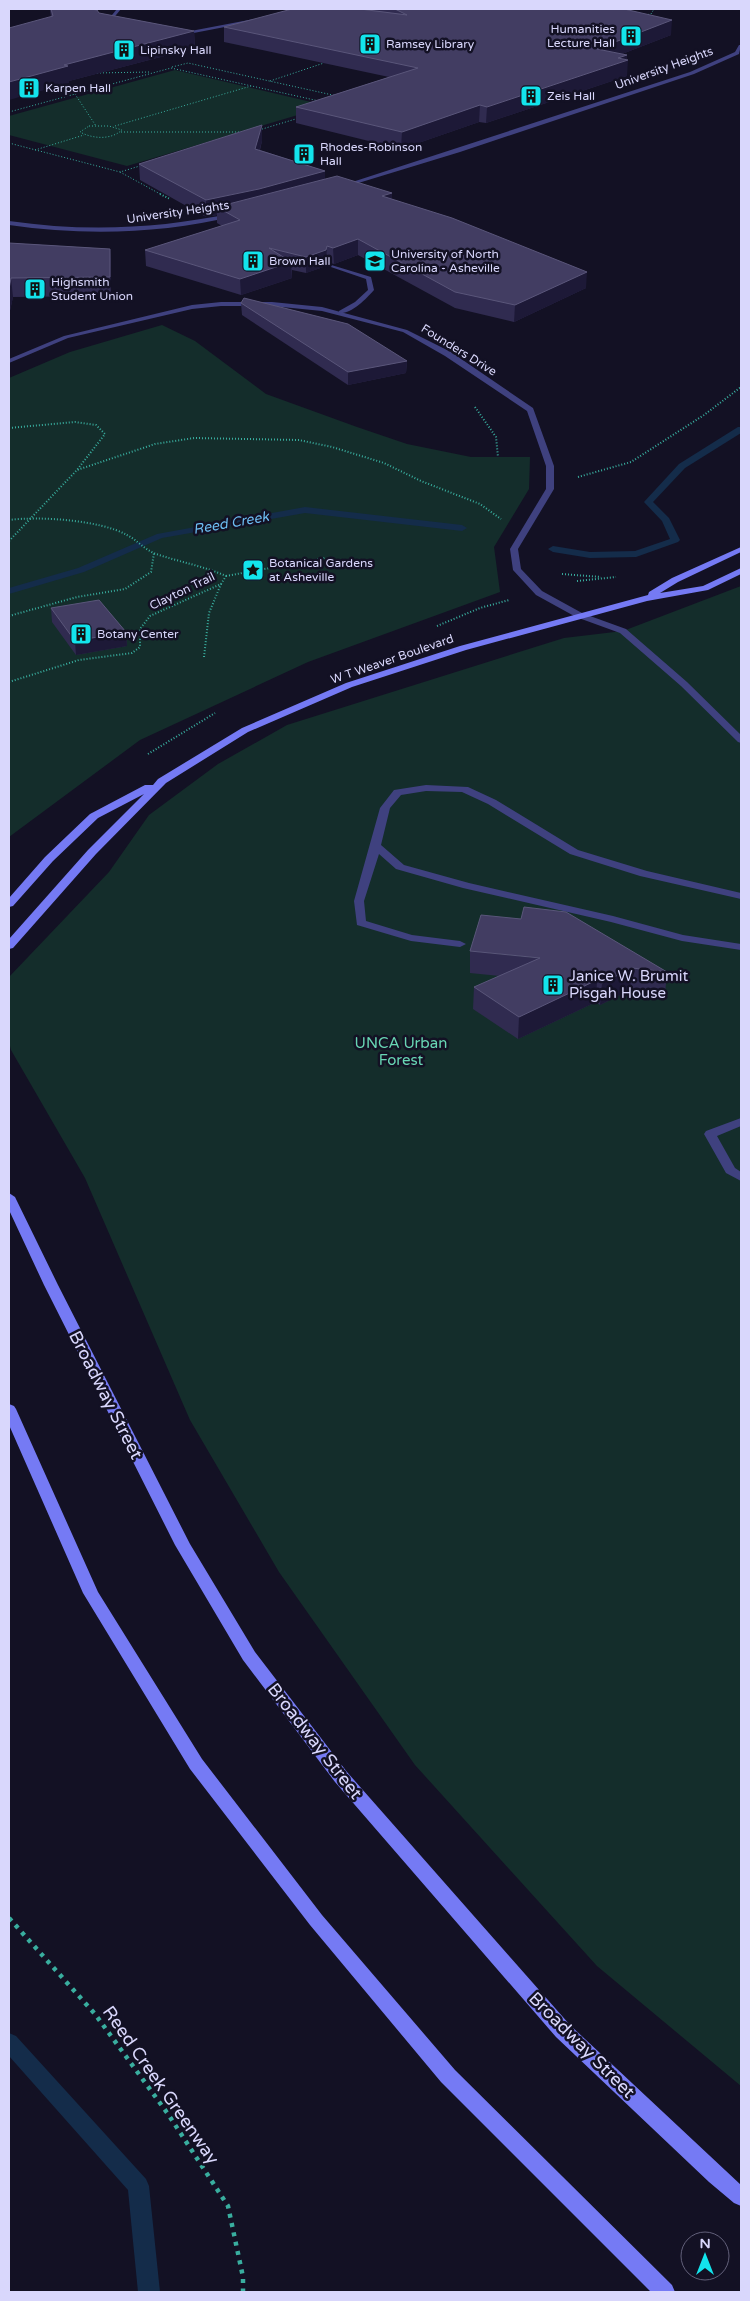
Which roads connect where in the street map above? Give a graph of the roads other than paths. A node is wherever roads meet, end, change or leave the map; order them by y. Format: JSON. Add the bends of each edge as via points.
{"nodes":[{"id":1,"x":119,"y":9,"type":"edge"},
{"id":2,"x":263,"y":18,"type":"edge"},
{"id":3,"x":111,"y":28,"type":"edge"},
{"id":4,"x":171,"y":34,"type":"edge"},
{"id":5,"x":741,"y":46,"type":"edge"},
{"id":6,"x":334,"y":189,"type":"edge"},
{"id":7,"x":240,"y":214,"type":"edge"},
{"id":8,"x":9,"y":223,"type":"edge"},
{"id":9,"x":330,"y":265,"type":"edge"},
{"id":10,"x":341,"y":312,"type":"junction"},
{"id":11,"x":9,"y":361,"type":"edge"},
{"id":12,"x":741,"y":549,"type":"edge"},
{"id":13,"x":741,"y":571,"type":"edge"},
{"id":14,"x":646,"y":598,"type":"junction"},
{"id":15,"x":579,"y":616,"type":"junction"},
{"id":16,"x":741,"y":740,"type":"edge"},
{"id":17,"x":162,"y":780,"type":"junction"},
{"id":18,"x":376,"y":846,"type":"junction"},
{"id":19,"x":741,"y":896,"type":"edge"},
{"id":20,"x":9,"y":904,"type":"edge"},
{"id":21,"x":460,"y":944,"type":"dead end"},
{"id":22,"x":9,"y":946,"type":"edge"},
{"id":23,"x":741,"y":947,"type":"edge"},
{"id":24,"x":741,"y":1122,"type":"edge"},
{"id":25,"x":741,"y":1177,"type":"edge"},
{"id":26,"x":9,"y":1197,"type":"edge"},
{"id":27,"x":9,"y":1409,"type":"edge"},
{"id":28,"x":741,"y":2197,"type":"edge"},
{"id":29,"x":665,"y":2292,"type":"edge"}],
"edges":[{"from":1,"to":3,"type":"street","via":[[102,26]]},
{"from":2,"to":4,"type":"street"},
{"from":5,"to":6,"type":"street","name":"University Heights","via":[[738,53],[692,73]]},
{"from":7,"to":8,"type":"street","name":"University Heights","via":[[186,225],[124,231],[85,232]]},
{"from":9,"to":10,"type":"street","via":[[369,278],[370,290]]},
{"from":10,"to":11,"type":"street","name":"Founders Drive","via":[[272,304],[192,307],[66,337]]},
{"from":10,"to":15,"type":"street","name":"Founders Drive","via":[[405,330],[448,354],[530,410],[550,466],[550,490],[514,549],[517,570],[540,592]]},
{"from":12,"to":14,"type":"main road","name":"W T Weaver Boulevard","via":[[675,580]]},
{"from":13,"to":14,"type":"main road","name":"W T Weaver Boulevard","via":[[705,588]]},
{"from":14,"to":15,"type":"main road","name":"W T Weaver Boulevard"},
{"from":15,"to":16,"type":"street","via":[[623,631]]},
{"from":15,"to":17,"type":"main road","name":"W T Weaver Boulevard","via":[[462,648],[349,685],[244,730]]},
{"from":17,"to":20,"type":"main road","name":"W T Weaver Boulevard","via":[[94,816],[48,859]]},
{"from":17,"to":22,"type":"main road","name":"W T Weaver Boulevard","via":[[92,852]]},
{"from":18,"to":19,"type":"street","via":[[385,808],[398,792],[426,788],[464,790],[492,802],[574,852],[644,874]]},
{"from":18,"to":21,"type":"street","via":[[359,901],[361,923],[411,938]]},
{"from":18,"to":23,"type":"street","via":[[400,867],[439,878],[682,938]]},
{"from":24,"to":25,"type":"street","via":[[710,1134],[730,1170]]},
{"from":26,"to":28,"type":"main road","name":"Broadway Street","via":[[183,1545],[249,1656],[341,1777],[563,2031]]},
{"from":27,"to":29,"type":"main road","via":[[91,1593],[196,1764],[316,1920],[448,2076]]}]}
